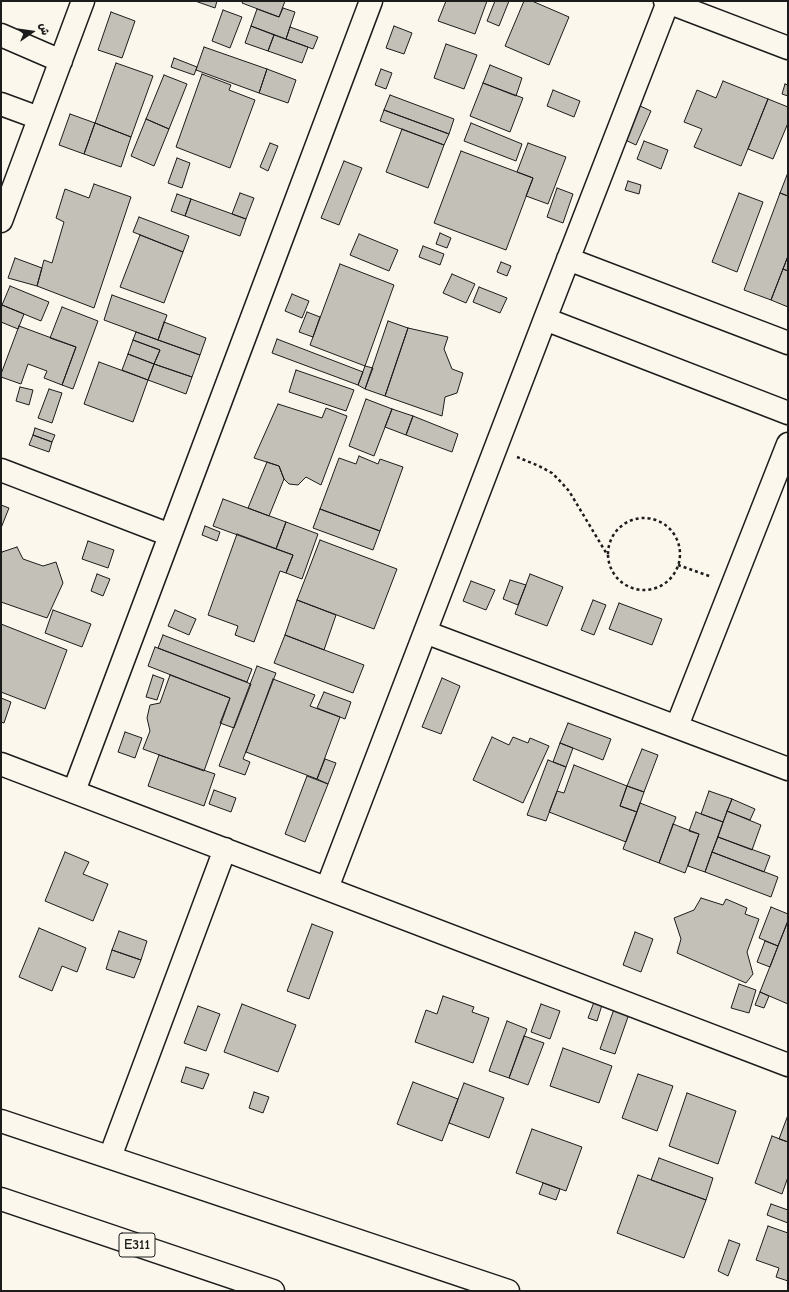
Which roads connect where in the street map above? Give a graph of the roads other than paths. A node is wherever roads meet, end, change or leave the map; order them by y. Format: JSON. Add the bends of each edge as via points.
{"nodes":[{"id":1,"x":83,"y":1,"type":"edge"},
{"id":2,"x":371,"y":1,"type":"edge"},
{"id":3,"x":666,"y":2,"type":"edge"},
{"id":4,"x":1,"y":36,"type":"edge"},
{"id":5,"x":788,"y":48,"type":"edge"},
{"id":6,"x":61,"y":61,"type":"junction"},
{"id":7,"x":1,"y":104,"type":"edge"},
{"id":8,"x":40,"y":118,"type":"junction"},
{"id":9,"x":1,"y":221,"type":"edge"},
{"id":10,"x":568,"y":259,"type":"junction"},
{"id":11,"x":545,"y":319,"type":"junction"},
{"id":12,"x":788,"y":343,"type":"edge"},
{"id":13,"x":788,"y":414,"type":"edge"},
{"id":14,"x":788,"y":444,"type":"edge"},
{"id":15,"x":1,"y":470,"type":"edge"},
{"id":16,"x":170,"y":535,"type":"junction"},
{"id":17,"x":425,"y":632,"type":"junction"},
{"id":18,"x":677,"y":726,"type":"junction"},
{"id":19,"x":1,"y":764,"type":"edge"},
{"id":20,"x":788,"y":768,"type":"edge"},
{"id":21,"x":74,"y":792,"type":"junction"},
{"id":22,"x":225,"y":849,"type":"junction"},
{"id":23,"x":327,"y":888,"type":"junction"},
{"id":24,"x":788,"y":1065,"type":"edge"},
{"id":25,"x":1,"y":1121,"type":"edge"},
{"id":26,"x":110,"y":1157,"type":"junction"},
{"id":27,"x":1,"y":1200,"type":"edge"},
{"id":28,"x":273,"y":1291,"type":"edge"},
{"id":29,"x":508,"y":1291,"type":"edge"}],
"edges":[{"from":1,"to":6,"type":"main road"},
{"from":2,"to":16,"type":"main road"},
{"from":3,"to":5,"type":"main road"},
{"from":3,"to":10,"type":"main road"},
{"from":4,"to":6,"type":"main road"},
{"from":6,"to":8,"type":"main road"},
{"from":7,"to":8,"type":"main road"},
{"from":8,"to":9,"type":"main road"},
{"from":10,"to":11,"type":"main road"},
{"from":10,"to":12,"type":"main road"},
{"from":11,"to":13,"type":"main road"},
{"from":11,"to":17,"type":"main road"},
{"from":14,"to":18,"type":"main road"},
{"from":15,"to":16,"type":"main road"},
{"from":16,"to":21,"type":"main road"},
{"from":17,"to":18,"type":"main road"},
{"from":17,"to":23,"type":"main road"},
{"from":18,"to":20,"type":"main road"},
{"from":19,"to":21,"type":"main road"},
{"from":21,"to":22,"type":"main road"},
{"from":22,"to":23,"type":"main road"},
{"from":22,"to":26,"type":"main road"},
{"from":23,"to":24,"type":"main road"},
{"from":25,"to":26,"type":"main road"},
{"from":26,"to":29,"type":"main road"},
{"from":27,"to":28,"type":"main road","number":"E311"}]}
